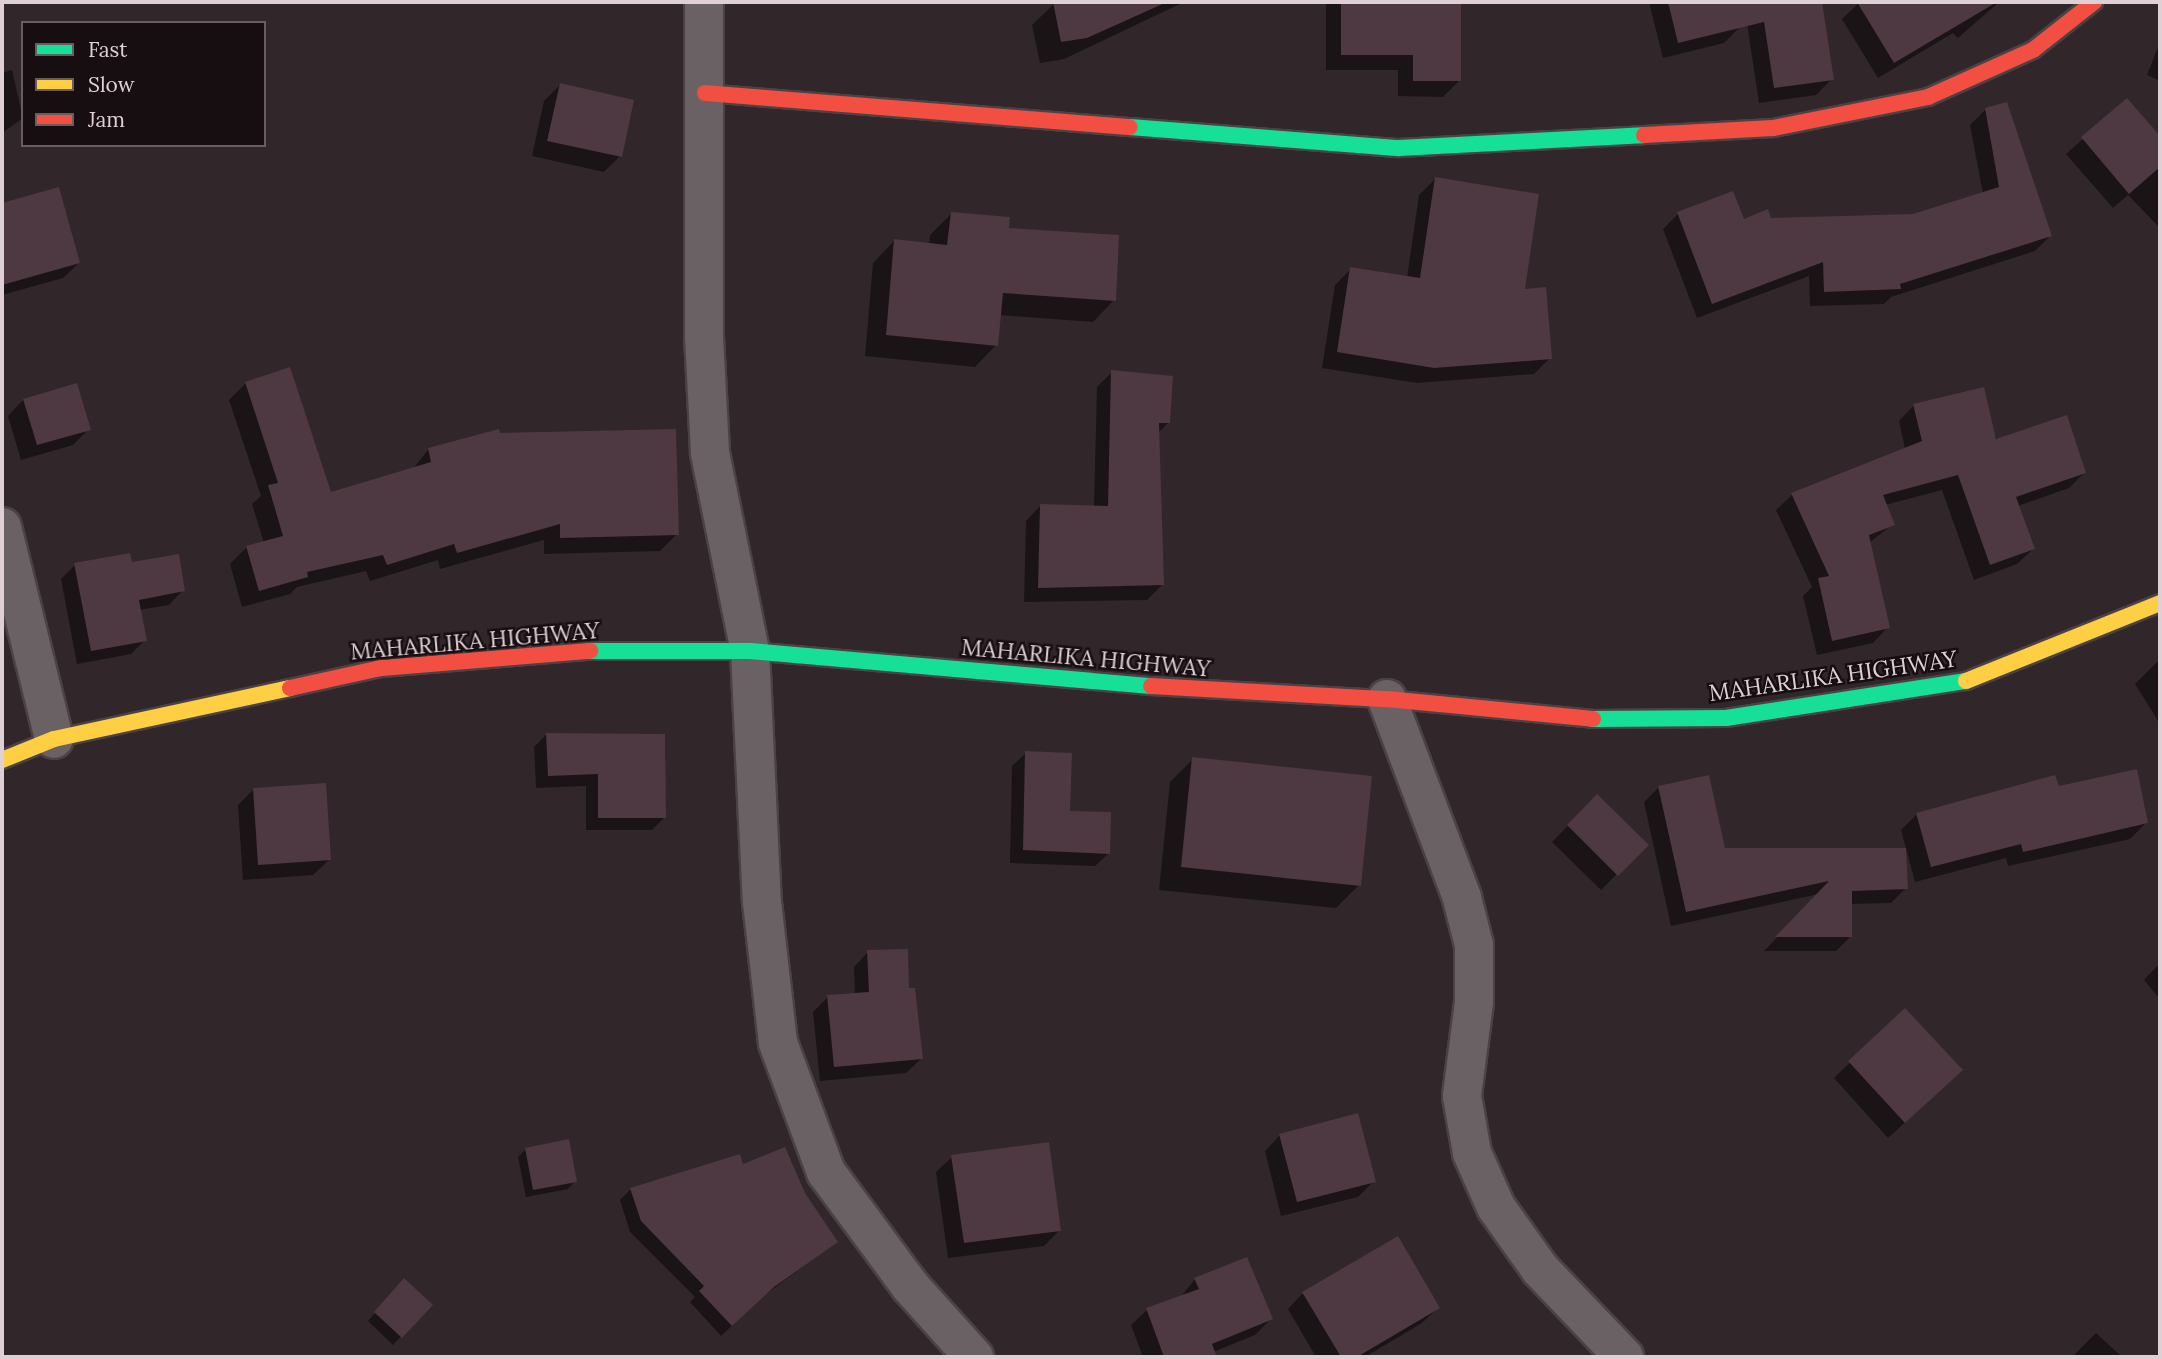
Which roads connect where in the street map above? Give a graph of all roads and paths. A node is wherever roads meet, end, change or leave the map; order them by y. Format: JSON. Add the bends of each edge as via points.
{"nodes":[{"id":1,"x":704,"y":2,"type":"edge"},
{"id":2,"x":2094,"y":2,"type":"edge"},
{"id":3,"x":705,"y":93,"type":"junction"},
{"id":4,"x":2,"y":527,"type":"edge"},
{"id":5,"x":2160,"y":603,"type":"edge"},
{"id":6,"x":750,"y":651,"type":"junction"},
{"id":7,"x":1387,"y":699,"type":"junction"},
{"id":8,"x":54,"y":739,"type":"junction"},
{"id":9,"x":2,"y":760,"type":"edge"},
{"id":10,"x":974,"y":1357,"type":"edge"},
{"id":11,"x":1624,"y":1357,"type":"edge"}],
"edges":[{"from":1,"to":3,"type":"street"},
{"from":2,"to":3,"type":"main road","via":[[2034,50],[1928,97],[1773,128],[1399,148]]},
{"from":3,"to":6,"type":"street","via":[[704,337],[710,453]]},
{"from":4,"to":8,"type":"street"},
{"from":5,"to":7,"type":"main road","name":"MAHARLIKA HIGHWAY","via":[[1970,680],[1726,718],[1599,720]]},
{"from":6,"to":7,"type":"main road","name":"MAHARLIKA HIGHWAY","via":[[1256,695]]},
{"from":6,"to":8,"type":"main road","name":"MAHARLIKA HIGHWAY","via":[[564,651],[381,668]]},
{"from":6,"to":10,"type":"street","via":[[762,902],[778,1043],[826,1172],[910,1286]]},
{"from":7,"to":11,"type":"street","via":[[1462,898],[1474,945],[1474,1002],[1462,1096],[1472,1153],[1496,1207],[1540,1269]]},
{"from":8,"to":9,"type":"main road","name":"MAHARLIKA HIGHWAY"}]}
